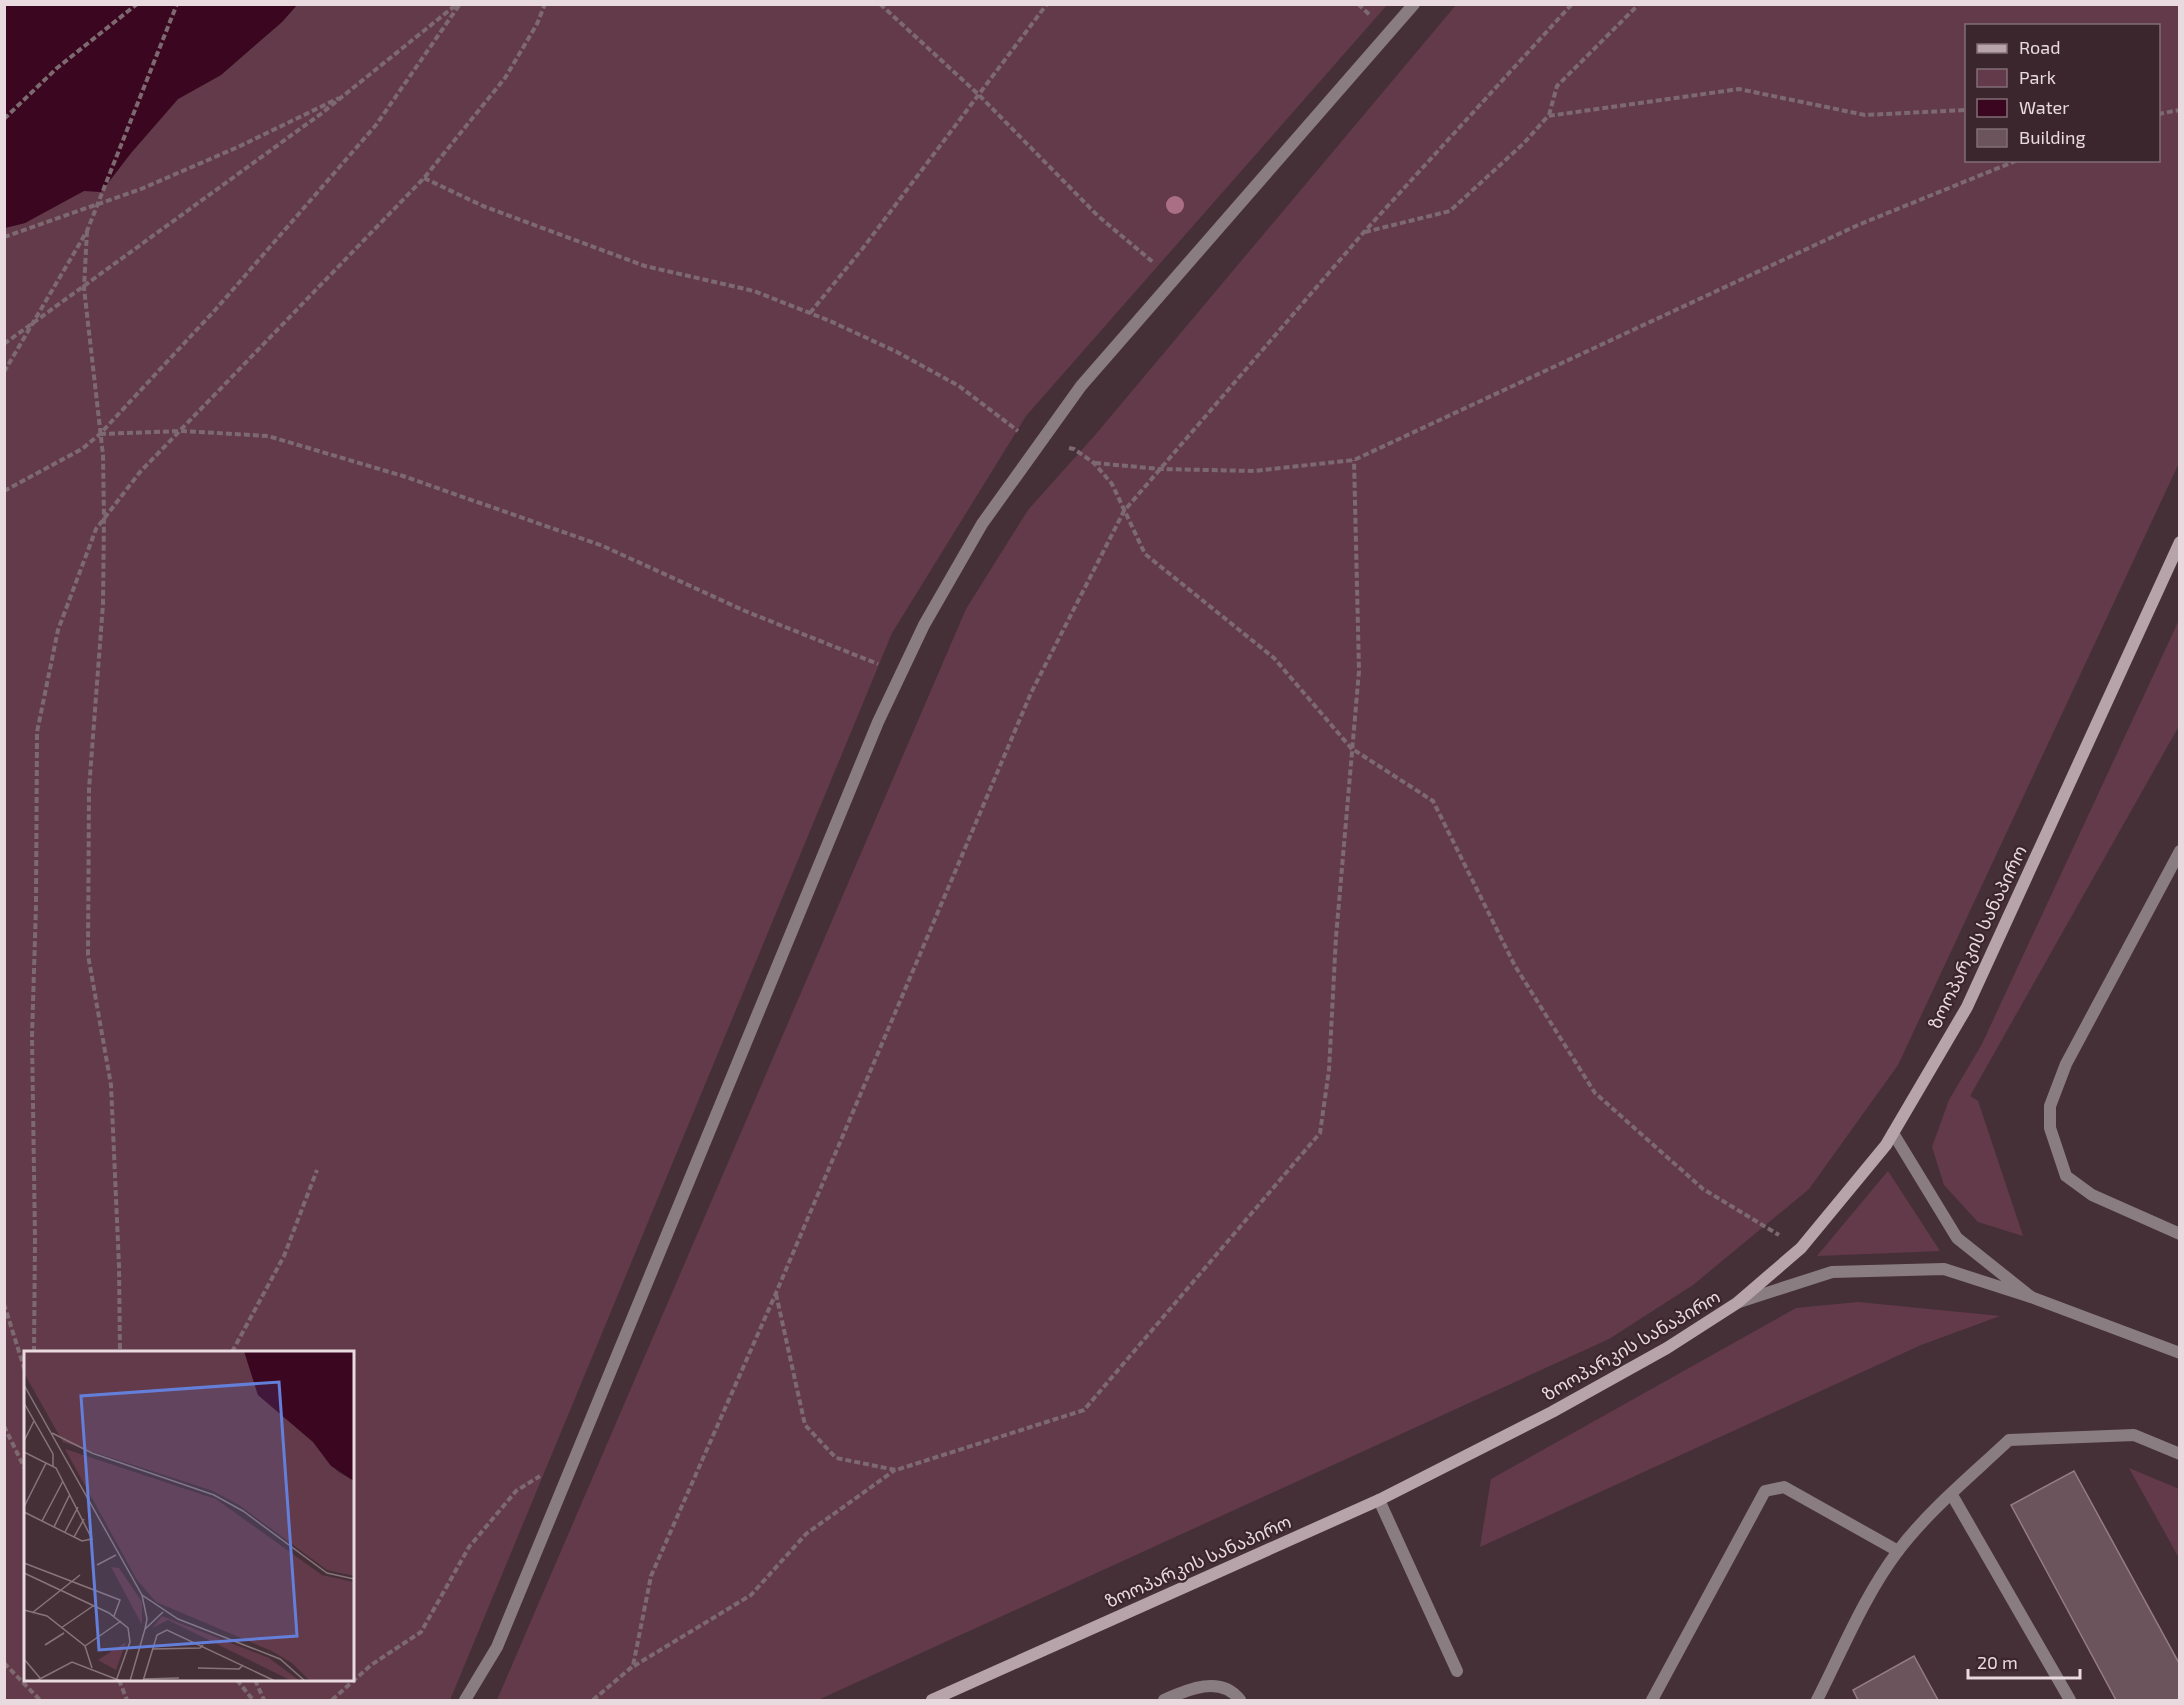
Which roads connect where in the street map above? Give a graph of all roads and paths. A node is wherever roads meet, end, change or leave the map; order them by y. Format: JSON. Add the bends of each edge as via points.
{"nodes":[{"id":1,"x":137,"y":4,"type":"edge"},
{"id":2,"x":177,"y":4,"type":"edge"},
{"id":3,"x":458,"y":4,"type":"edge"},
{"id":4,"x":545,"y":4,"type":"edge"},
{"id":5,"x":880,"y":4,"type":"edge"},
{"id":6,"x":1047,"y":4,"type":"edge"},
{"id":7,"x":1414,"y":4,"type":"edge"},
{"id":8,"x":1572,"y":4,"type":"edge"},
{"id":9,"x":1640,"y":4,"type":"edge"},
{"id":10,"x":345,"y":94,"type":"junction"},
{"id":11,"x":978,"y":94,"type":"junction"},
{"id":12,"x":1965,"y":110,"type":"edge"},
{"id":13,"x":2180,"y":110,"type":"edge"},
{"id":14,"x":2160,"y":113,"type":"edge"},
{"id":15,"x":1548,"y":116,"type":"junction"},
{"id":16,"x":4,"y":119,"type":"edge"},
{"id":17,"x":2013,"y":162,"type":"edge"},
{"id":18,"x":424,"y":178,"type":"junction"},
{"id":19,"x":95,"y":206,"type":"junction"},
{"id":20,"x":87,"y":231,"type":"junction"},
{"id":21,"x":1364,"y":232,"type":"junction"},
{"id":22,"x":4,"y":237,"type":"edge"},
{"id":23,"x":1174,"y":279,"type":"junction"},
{"id":24,"x":84,"y":288,"type":"junction"},
{"id":25,"x":810,"y":313,"type":"junction"},
{"id":26,"x":31,"y":326,"type":"junction"},
{"id":27,"x":4,"y":344,"type":"edge"},
{"id":28,"x":4,"y":372,"type":"edge"},
{"id":29,"x":182,"y":431,"type":"junction"},
{"id":30,"x":100,"y":434,"type":"junction"},
{"id":31,"x":1038,"y":445,"type":"junction"},
{"id":32,"x":1354,"y":459,"type":"junction"},
{"id":33,"x":1094,"y":463,"type":"junction"},
{"id":34,"x":1160,"y":469,"type":"junction"},
{"id":35,"x":4,"y":491,"type":"edge"},
{"id":36,"x":1124,"y":511,"type":"junction"},
{"id":37,"x":104,"y":518,"type":"junction"},
{"id":38,"x":2180,"y":542,"type":"edge"},
{"id":39,"x":901,"y":673,"type":"junction"},
{"id":40,"x":1351,"y":748,"type":"junction"},
{"id":41,"x":2180,"y":851,"type":"edge"},
{"id":42,"x":1893,"y":1132,"type":"junction"},
{"id":43,"x":317,"y":1170,"type":"dead end"},
{"id":44,"x":2180,"y":1234,"type":"edge"},
{"id":45,"x":1801,"y":1248,"type":"junction"},
{"id":46,"x":776,"y":1293,"type":"junction"},
{"id":47,"x":2031,"y":1297,"type":"junction"},
{"id":48,"x":1737,"y":1303,"type":"junction"},
{"id":49,"x":4,"y":1304,"type":"edge"},
{"id":50,"x":34,"y":1351,"type":"edge"},
{"id":51,"x":120,"y":1351,"type":"edge"},
{"id":52,"x":233,"y":1351,"type":"edge"},
{"id":53,"x":2180,"y":1353,"type":"edge"},
{"id":54,"x":24,"y":1368,"type":"edge"},
{"id":55,"x":4,"y":1426,"type":"edge"},
{"id":56,"x":578,"y":1451,"type":"junction"},
{"id":57,"x":2180,"y":1454,"type":"edge"},
{"id":58,"x":24,"y":1467,"type":"edge"},
{"id":59,"x":896,"y":1470,"type":"junction"},
{"id":60,"x":1952,"y":1495,"type":"junction"},
{"id":61,"x":1379,"y":1500,"type":"junction"},
{"id":62,"x":1898,"y":1551,"type":"junction"},
{"id":63,"x":4,"y":1663,"type":"edge"},
{"id":64,"x":633,"y":1666,"type":"junction"},
{"id":65,"x":1457,"y":1671,"type":"dead end"},
{"id":66,"x":119,"y":1681,"type":"edge"},
{"id":67,"x":238,"y":1681,"type":"edge"},
{"id":68,"x":255,"y":1681,"type":"edge"},
{"id":69,"x":354,"y":1681,"type":"edge"},
{"id":70,"x":354,"y":1681,"type":"edge"},
{"id":71,"x":40,"y":1701,"type":"edge"},
{"id":72,"x":127,"y":1701,"type":"edge"},
{"id":73,"x":253,"y":1701,"type":"edge"},
{"id":74,"x":264,"y":1701,"type":"edge"},
{"id":75,"x":332,"y":1701,"type":"edge"},
{"id":76,"x":465,"y":1701,"type":"edge"},
{"id":77,"x":593,"y":1701,"type":"edge"},
{"id":78,"x":932,"y":1701,"type":"edge"},
{"id":79,"x":1164,"y":1701,"type":"edge"},
{"id":80,"x":1240,"y":1701,"type":"edge"},
{"id":81,"x":1652,"y":1701,"type":"edge"},
{"id":82,"x":1816,"y":1701,"type":"edge"},
{"id":83,"x":2070,"y":1701,"type":"edge"}],
"edges":[{"from":1,"to":16,"type":"path","via":[[57,68]]},
{"from":2,"to":19,"type":"path"},
{"from":3,"to":10,"type":"path"},
{"from":3,"to":30,"type":"path","via":[[375,126],[216,309]]},
{"from":4,"to":18,"type":"path","via":[[505,78]]},
{"from":5,"to":11,"type":"path"},
{"from":6,"to":11,"type":"path"},
{"from":7,"to":23,"type":"street"},
{"from":8,"to":21,"type":"path"},
{"from":9,"to":15,"type":"path","via":[[1557,86]]},
{"from":10,"to":19,"type":"path","via":[[238,147]]},
{"from":10,"to":24,"type":"path"},
{"from":11,"to":23,"type":"path","via":[[1098,216]]},
{"from":11,"to":25,"type":"path"},
{"from":12,"to":15,"type":"path","via":[[1865,116],[1739,89]]},
{"from":13,"to":14,"type":"path"},
{"from":15,"to":21,"type":"path","via":[[1450,210]]},
{"from":17,"to":32,"type":"path","via":[[1858,225]]},
{"from":18,"to":25,"type":"path","via":[[483,206],[645,266],[754,291]]},
{"from":18,"to":29,"type":"path"},
{"from":19,"to":20,"type":"path"},
{"from":19,"to":22,"type":"path"},
{"from":20,"to":24,"type":"path"},
{"from":20,"to":26,"type":"path"},
{"from":21,"to":34,"type":"path"},
{"from":23,"to":31,"type":"street","via":[[1081,386]]},
{"from":24,"to":26,"type":"path"},
{"from":24,"to":30,"type":"path"},
{"from":25,"to":31,"type":"path","via":[[897,352],[958,386]]},
{"from":26,"to":27,"type":"path"},
{"from":26,"to":28,"type":"path"},
{"from":29,"to":30,"type":"path"},
{"from":29,"to":37,"type":"path","via":[[140,472]]},
{"from":29,"to":39,"type":"path","via":[[267,436],[403,476],[603,546],[745,611]]},
{"from":30,"to":35,"type":"path","via":[[82,449]]},
{"from":30,"to":37,"type":"path"},
{"from":31,"to":33,"type":"path","via":[[1074,449]]},
{"from":31,"to":39,"type":"street","via":[[982,524]]},
{"from":32,"to":34,"type":"path","via":[[1254,471]]},
{"from":32,"to":40,"type":"path","via":[[1359,671]]},
{"from":33,"to":34,"type":"path"},
{"from":33,"to":36,"type":"path","via":[[1112,484]]},
{"from":34,"to":36,"type":"path"},
{"from":36,"to":40,"type":"path","via":[[1145,554],[1274,658]]},
{"from":36,"to":46,"type":"path","via":[[1032,693]]},
{"from":37,"to":50,"type":"path","via":[[96,529],[58,630],[37,732],[32,1037]]},
{"from":37,"to":51,"type":"path","via":[[104,604],[89,789],[88,955],[111,1085]]},
{"from":38,"to":42,"type":"main road","name":"ზოოპარკის სანაპირო","via":[[1967,1007]]},
{"from":39,"to":56,"type":"street"},
{"from":40,"to":45,"type":"path","via":[[1432,801],[1515,966],[1595,1093],[1703,1189]]},
{"from":40,"to":59,"type":"path","via":[[1329,1070],[1320,1133],[1084,1410]]},
{"from":41,"to":44,"type":"street","via":[[2066,1064],[2050,1106],[2050,1128],[2066,1176],[2092,1195]]},
{"from":42,"to":45,"type":"main road","name":"ზოოპარკის სანაპირო"},
{"from":42,"to":47,"type":"street","via":[[1957,1238]]},
{"from":43,"to":52,"type":"path","via":[[284,1256]]},
{"from":45,"to":48,"type":"main road","name":"ზოოპარკის სანაპირო"},
{"from":46,"to":59,"type":"path","via":[[805,1425],[836,1458]]},
{"from":46,"to":64,"type":"path","via":[[651,1576]]},
{"from":47,"to":48,"type":"street","via":[[1944,1269],[1832,1272]]},
{"from":47,"to":53,"type":"street"},
{"from":48,"to":61,"type":"main road","name":"ზოოპარკის სანაპირო","via":[[1668,1348],[1573,1401]]},
{"from":49,"to":54,"type":"path"},
{"from":55,"to":58,"type":"path"},
{"from":56,"to":70,"type":"path","via":[[516,1491],[469,1547],[421,1632]]},
{"from":56,"to":76,"type":"street","via":[[497,1647]]},
{"from":57,"to":60,"type":"street","via":[[2134,1435],[2009,1440]]},
{"from":59,"to":64,"type":"path","via":[[807,1534],[751,1595]]},
{"from":60,"to":62,"type":"street"},
{"from":60,"to":83,"type":"street"},
{"from":61,"to":65,"type":"street"},
{"from":61,"to":78,"type":"main road","name":"ზოოპარკის სანაპირო"},
{"from":62,"to":81,"type":"street","via":[[1784,1487],[1765,1491]]},
{"from":62,"to":82,"type":"street","via":[[1872,1592]]},
{"from":63,"to":71,"type":"path"},
{"from":64,"to":77,"type":"path"},
{"from":66,"to":72,"type":"path"},
{"from":67,"to":73,"type":"path"},
{"from":68,"to":74,"type":"path"},
{"from":69,"to":75,"type":"path"},
{"from":79,"to":80,"type":"street","via":[[1210,1685],[1233,1691]]}]}
